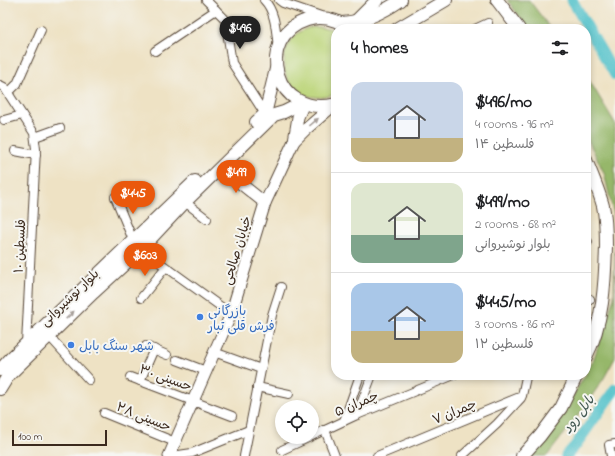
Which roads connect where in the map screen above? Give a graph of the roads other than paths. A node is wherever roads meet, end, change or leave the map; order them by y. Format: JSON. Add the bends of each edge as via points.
{"nodes":[{"id":1,"x":206,"y":0,"type":"edge"},
{"id":2,"x":264,"y":0,"type":"edge"},
{"id":3,"x":279,"y":0,"type":"edge"},
{"id":4,"x":377,"y":0,"type":"edge"},
{"id":5,"x":401,"y":0,"type":"edge"},
{"id":6,"x":446,"y":0,"type":"edge"},
{"id":7,"x":454,"y":0,"type":"edge"},
{"id":8,"x":489,"y":0,"type":"edge"},
{"id":9,"x":496,"y":0,"type":"edge"},
{"id":10,"x":216,"y":10,"type":"junction"},
{"id":11,"x":419,"y":16,"type":"junction"},
{"id":12,"x":326,"y":18,"type":"junction"},
{"id":13,"x":349,"y":24,"type":"edge"},
{"id":14,"x":405,"y":24,"type":"edge"},
{"id":15,"x":516,"y":24,"type":"edge"},
{"id":16,"x":516,"y":24,"type":"edge"},
{"id":17,"x":41,"y":30,"type":"dead end"},
{"id":18,"x":278,"y":49,"type":"junction"},
{"id":19,"x":155,"y":51,"type":"dead end"},
{"id":20,"x":276,"y":69,"type":"junction"},
{"id":21,"x":0,"y":85,"type":"edge"},
{"id":22,"x":8,"y":93,"type":"junction"},
{"id":23,"x":303,"y":103,"type":"junction"},
{"id":24,"x":331,"y":105,"type":"edge"},
{"id":25,"x":331,"y":108,"type":"edge"},
{"id":26,"x":274,"y":113,"type":"junction"},
{"id":27,"x":22,"y":115,"type":"junction"},
{"id":28,"x":298,"y":117,"type":"junction"},
{"id":29,"x":4,"y":120,"type":"dead end"},
{"id":30,"x":60,"y":128,"type":"dead end"},
{"id":31,"x":34,"y":137,"type":"junction"},
{"id":32,"x":294,"y":141,"type":"junction"},
{"id":33,"x":15,"y":151,"type":"dead end"},
{"id":34,"x":36,"y":152,"type":"junction"},
{"id":35,"x":218,"y":170,"type":"junction"},
{"id":36,"x":591,"y":174,"type":"edge"},
{"id":37,"x":115,"y":197,"type":"dead end"},
{"id":38,"x":185,"y":202,"type":"junction"},
{"id":39,"x":265,"y":203,"type":"junction"},
{"id":40,"x":206,"y":219,"type":"dead end"},
{"id":41,"x":137,"y":245,"type":"junction"},
{"id":42,"x":165,"y":268,"type":"junction"},
{"id":43,"x":281,"y":287,"type":"dead end"},
{"id":44,"x":141,"y":298,"type":"dead end"},
{"id":45,"x":230,"y":314,"type":"junction"},
{"id":46,"x":49,"y":336,"type":"junction"},
{"id":47,"x":26,"y":344,"type":"junction"},
{"id":48,"x":591,"y":345,"type":"edge"},
{"id":49,"x":214,"y":352,"type":"junction"},
{"id":50,"x":167,"y":355,"type":"dead end"},
{"id":51,"x":177,"y":360,"type":"dead end"},
{"id":52,"x":0,"y":370,"type":"edge"},
{"id":53,"x":261,"y":370,"type":"junction"},
{"id":54,"x":206,"y":371,"type":"junction"},
{"id":55,"x":130,"y":376,"type":"dead end"},
{"id":56,"x":89,"y":380,"type":"dead end"},
{"id":57,"x":358,"y":380,"type":"edge"},
{"id":58,"x":370,"y":380,"type":"edge"},
{"id":59,"x":442,"y":380,"type":"edge"},
{"id":60,"x":526,"y":380,"type":"edge"},
{"id":61,"x":575,"y":380,"type":"edge"},
{"id":62,"x":140,"y":381,"type":"junction"},
{"id":63,"x":257,"y":387,"type":"junction"},
{"id":64,"x":0,"y":388,"type":"edge"},
{"id":65,"x":289,"y":394,"type":"dead end"},
{"id":66,"x":522,"y":396,"type":"junction"},
{"id":67,"x":193,"y":400,"type":"junction"},
{"id":68,"x":104,"y":413,"type":"dead end"},
{"id":69,"x":357,"y":415,"type":"junction"},
{"id":70,"x":232,"y":416,"type":"dead end"},
{"id":71,"x":344,"y":421,"type":"junction"},
{"id":72,"x":248,"y":430,"type":"junction"},
{"id":73,"x":325,"y":430,"type":"junction"},
{"id":74,"x":319,"y":433,"type":"edge"},
{"id":75,"x":175,"y":442,"type":"junction"},
{"id":76,"x":294,"y":444,"type":"edge"},
{"id":77,"x":615,"y":444,"type":"edge"},
{"id":78,"x":282,"y":450,"type":"dead end"},
{"id":79,"x":169,"y":456,"type":"edge"},
{"id":80,"x":172,"y":456,"type":"edge"},
{"id":81,"x":244,"y":456,"type":"edge"},
{"id":82,"x":335,"y":456,"type":"edge"},
{"id":83,"x":377,"y":456,"type":"edge"},
{"id":84,"x":462,"y":456,"type":"edge"},
{"id":85,"x":522,"y":456,"type":"edge"},
{"id":86,"x":612,"y":456,"type":"edge"}],
"edges":[{"from":1,"to":10,"type":"street"},
{"from":2,"to":18,"type":"street","via":[[274,20]]},
{"from":3,"to":12,"type":"street"},
{"from":4,"to":13,"type":"main road"},
{"from":5,"to":13,"type":"main road","via":[[372,17]]},
{"from":6,"to":11,"type":"main road"},
{"from":7,"to":11,"type":"main road"},
{"from":8,"to":15,"type":"main road"},
{"from":9,"to":16,"type":"main road"},
{"from":10,"to":19,"type":"street"},
{"from":10,"to":26,"type":"street","via":[[225,19],[232,63]]},
{"from":11,"to":14,"type":"main road"},
{"from":12,"to":13,"type":"main road"},
{"from":12,"to":18,"type":"main road","via":[[314,18],[291,28]]},
{"from":17,"to":22,"type":"street","via":[[17,84]]},
{"from":18,"to":20,"type":"main road"},
{"from":20,"to":23,"type":"main road","via":[[285,89]]},
{"from":20,"to":26,"type":"main road"},
{"from":21,"to":22,"type":"street","name":"فلسطین ۱۰"},
{"from":22,"to":27,"type":"street","name":"فلسطین ۱۰"},
{"from":23,"to":24,"type":"main road","via":[[313,106]]},
{"from":23,"to":26,"type":"main road","name":"بلوار نوشیروانی"},
{"from":23,"to":28,"type":"main road"},
{"from":32,"to":25,"type":"main road","one_way":true},
{"from":26,"to":28,"type":"main road","via":[[293,113]]},
{"from":26,"to":35,"type":"main road","name":"بلوار نوشیروانی"},
{"from":26,"to":41,"type":"main road","name":"بلوار نوشیروانی"},
{"from":27,"to":29,"type":"street"},
{"from":27,"to":31,"type":"street","name":"فلسطین ۱۰"},
{"from":28,"to":32,"type":"main road"},
{"from":30,"to":31,"type":"street"},
{"from":31,"to":34,"type":"street","name":"فلسطین ۱۰"},
{"from":32,"to":39,"type":"main road","name":"خيابان صالحی"},
{"from":33,"to":34,"type":"street"},
{"from":34,"to":47,"type":"street","name":"فلسطین ۱۰"},
{"from":35,"to":38,"type":"main road","name":"بلوار نوشیروانی"},
{"from":35,"to":39,"type":"main road","via":[[236,180]]},
{"from":36,"to":48,"type":"main road","via":[[603,207],[606,227],[602,299],[596,333]]},
{"from":37,"to":41,"type":"street"},
{"from":38,"to":40,"type":"street"},
{"from":38,"to":41,"type":"main road","name":"بلوار نوشیروانی"},
{"from":39,"to":45,"type":"main road","name":"خيابان صالحی"},
{"from":41,"to":42,"type":"street"},
{"from":46,"to":41,"type":"main road","name":"بلوار نوشیروانی","one_way":true},
{"from":41,"to":47,"type":"main road","name":"بلوار نوشیروانی"},
{"from":42,"to":44,"type":"street"},
{"from":42,"to":45,"type":"street"},
{"from":43,"to":53,"type":"street","via":[[272,315]]},
{"from":45,"to":49,"type":"main road","name":"خيابان صالحی"},
{"from":46,"to":56,"type":"street"},
{"from":46,"to":64,"type":"main road","name":"بلوار نوشیروانی","via":[[8,376]]},
{"from":47,"to":52,"type":"main road","name":"بلوار نوشیروانی"},
{"from":49,"to":53,"type":"street"},
{"from":49,"to":54,"type":"main road","name":"خيابان صالحی"},
{"from":50,"to":62,"type":"street","via":[[150,348]]},
{"from":51,"to":54,"type":"street"},
{"from":53,"to":63,"type":"street"},
{"from":54,"to":67,"type":"main road","name":"خيابان صالحی"},
{"from":55,"to":62,"type":"street","name":"حسینی ۳۰"},
{"from":57,"to":71,"type":"street"},
{"from":58,"to":69,"type":"street"},
{"from":59,"to":69,"type":"street","name":"چمران ۵"},
{"from":60,"to":66,"type":"street"},
{"from":61,"to":85,"type":"main road","via":[[561,408]]},
{"from":62,"to":67,"type":"street","name":"حسینی ۳۰"},
{"from":63,"to":65,"type":"street"},
{"from":63,"to":72,"type":"street"},
{"from":66,"to":83,"type":"street","name":"چمران ۷"},
{"from":66,"to":84,"type":"street","via":[[497,424]]},
{"from":67,"to":70,"type":"street","name":"حسینی ۳۰"},
{"from":67,"to":75,"type":"main road","name":"خيابان صالحی"},
{"from":68,"to":75,"type":"street","name":"حسینی ۲۸"},
{"from":69,"to":71,"type":"street","name":"چمران ۵"},
{"from":71,"to":73,"type":"street","name":"چمران ۵"},
{"from":72,"to":80,"type":"street","via":[[192,453]]},
{"from":72,"to":81,"type":"street"},
{"from":73,"to":74,"type":"street","name":"چمران ۵"},
{"from":73,"to":82,"type":"street"},
{"from":75,"to":79,"type":"main road","name":"خيابان صالحی"},
{"from":76,"to":78,"type":"street","name":"چمران ۵"},
{"from":77,"to":86,"type":"street","via":[[609,445]]}]}
